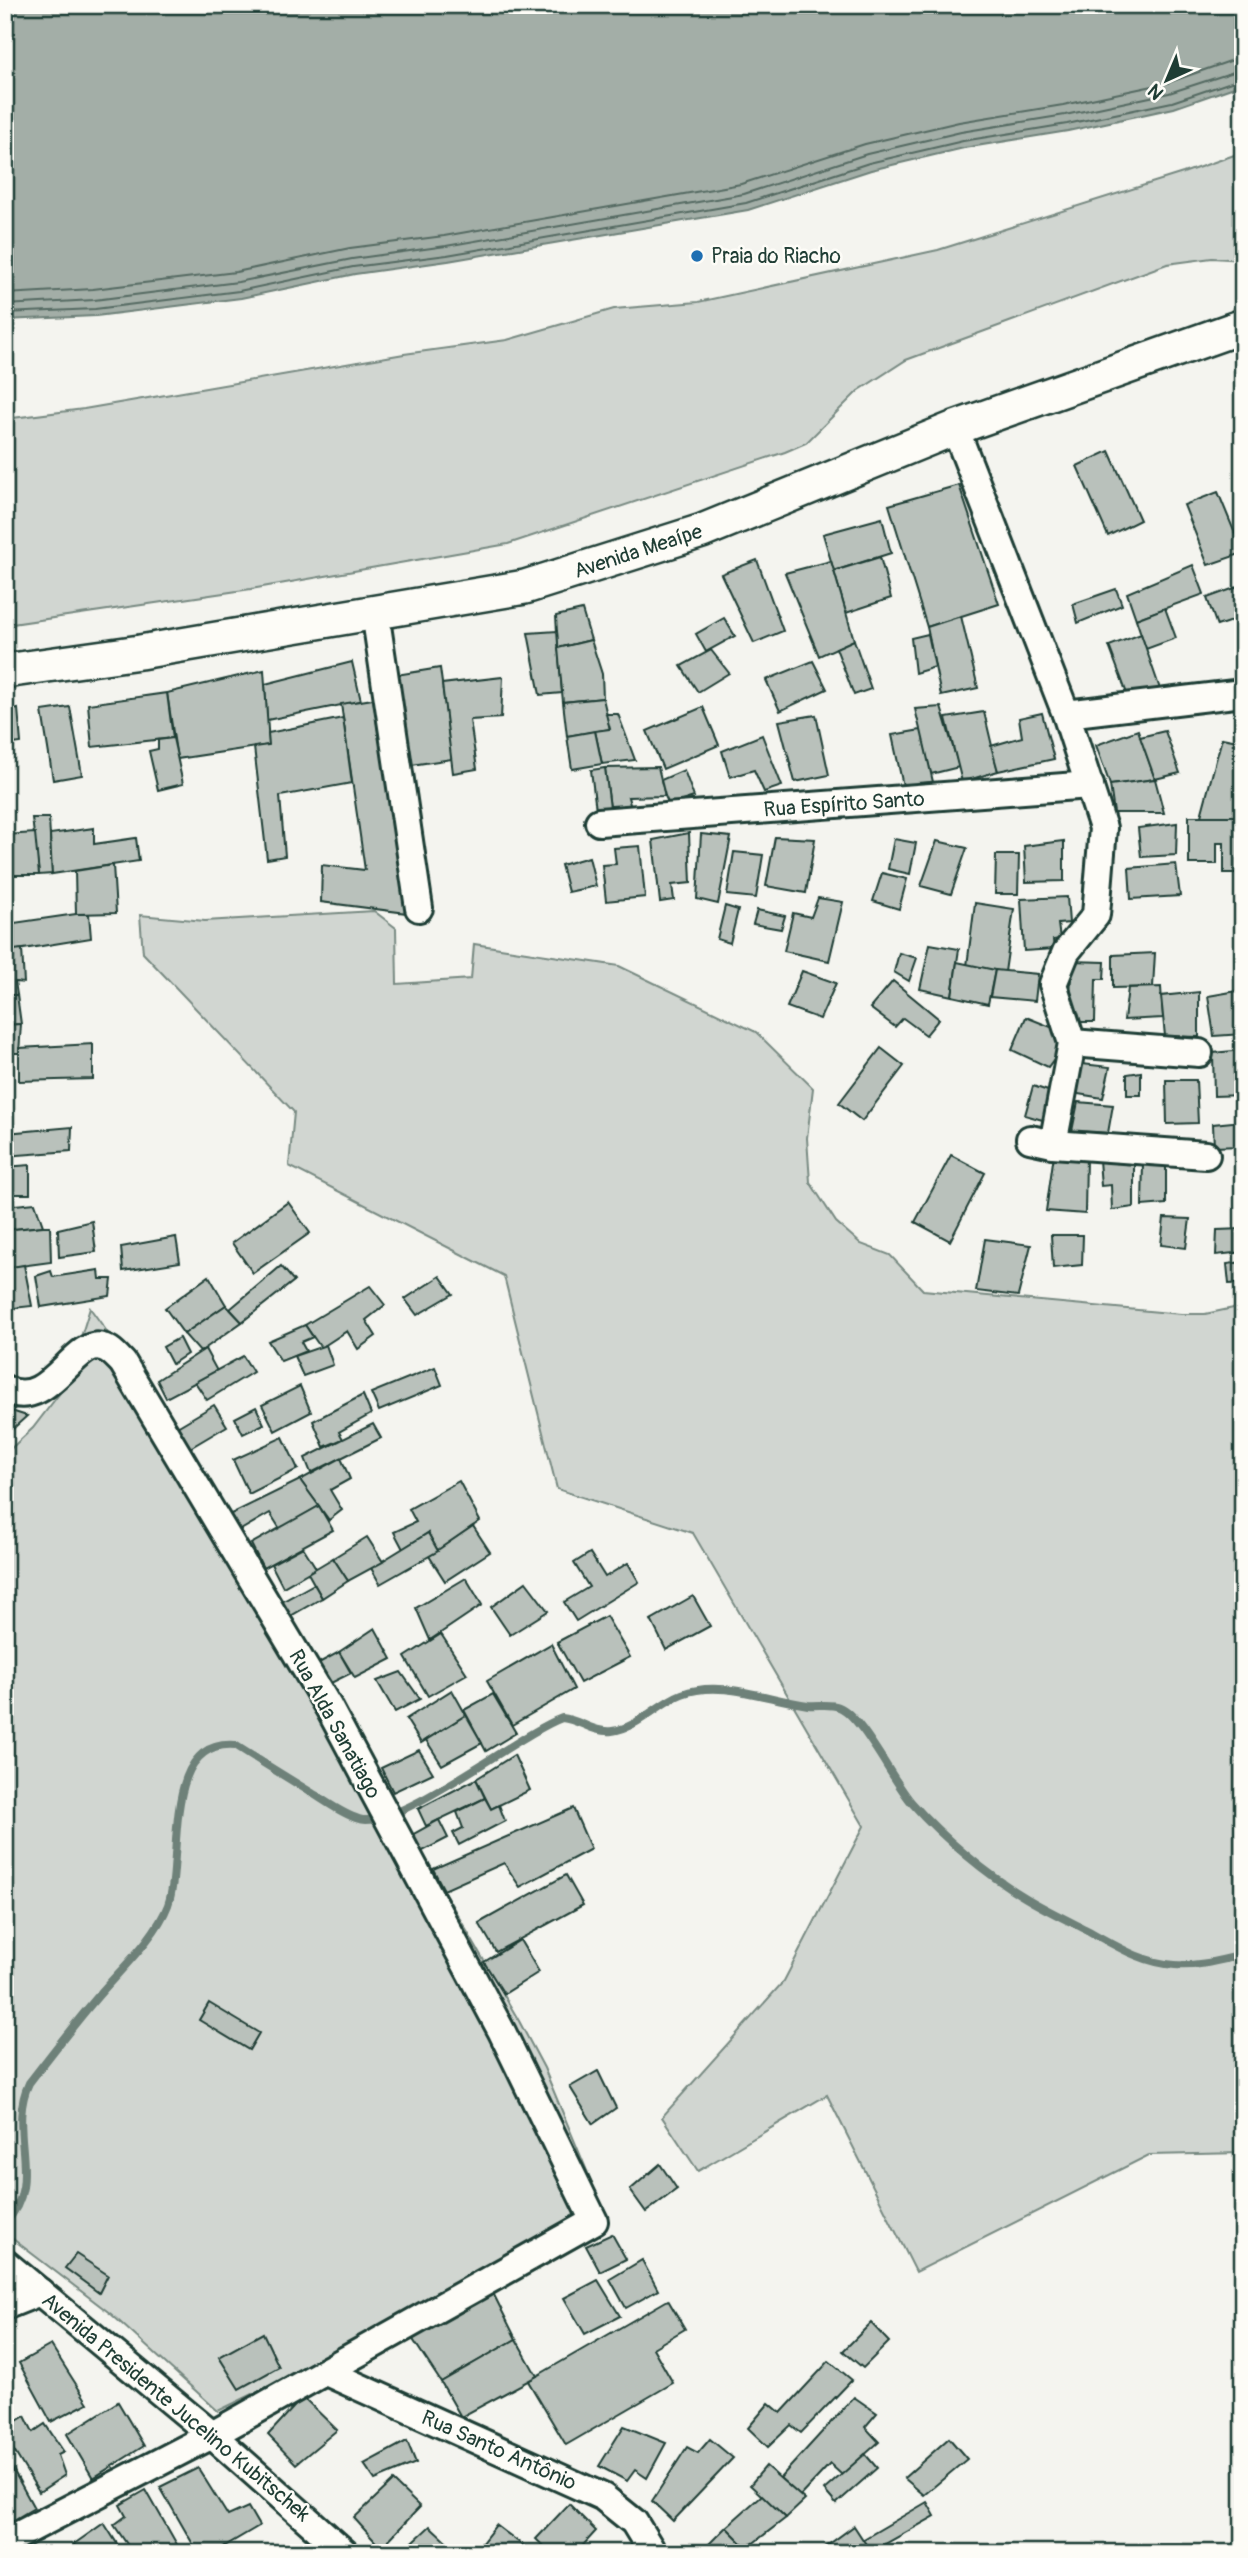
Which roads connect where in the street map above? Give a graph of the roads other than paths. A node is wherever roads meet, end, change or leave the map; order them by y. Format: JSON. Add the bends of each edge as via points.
{"nodes":[{"id":1,"x":1243,"y":326,"type":"edge"},
{"id":2,"x":955,"y":428,"type":"junction"},
{"id":3,"x":375,"y":612,"type":"junction"},
{"id":4,"x":5,"y":671,"type":"edge"},
{"id":5,"x":1243,"y":693,"type":"edge"},
{"id":6,"x":1066,"y":714,"type":"junction"},
{"id":7,"x":1090,"y":785,"type":"junction"},
{"id":8,"x":599,"y":822,"type":"dead end"},
{"id":9,"x":419,"y":908,"type":"dead end"},
{"id":10,"x":1072,"y":1043,"type":"junction"},
{"id":11,"x":1199,"y":1053,"type":"dead end"},
{"id":12,"x":1206,"y":1155,"type":"dead end"},
{"id":13,"x":5,"y":1389,"type":"edge"},
{"id":14,"x":5,"y":2263,"type":"edge"},
{"id":15,"x":40,"y":2291,"type":"junction"},
{"id":16,"x":5,"y":2306,"type":"edge"},
{"id":17,"x":326,"y":2372,"type":"junction"},
{"id":18,"x":212,"y":2435,"type":"junction"},
{"id":19,"x":5,"y":2542,"type":"edge"},
{"id":20,"x":345,"y":2553,"type":"edge"},
{"id":21,"x":653,"y":2553,"type":"edge"}],
"edges":[{"from":1,"to":2,"type":"main road","name":"Avenida Meaípe"},
{"from":2,"to":3,"type":"main road","name":"Avenida Meaípe","via":[[652,547],[525,587]]},
{"from":2,"to":6,"type":"street"},
{"from":3,"to":4,"type":"main road","name":"Avenida Meaípe"},
{"from":3,"to":9,"type":"street"},
{"from":5,"to":6,"type":"street"},
{"from":6,"to":7,"type":"street"},
{"from":7,"to":8,"type":"street","name":"Rua Espírito Santo"},
{"from":7,"to":10,"type":"street","via":[[1103,828],[1096,915],[1066,952],[1054,984]]},
{"from":10,"to":11,"type":"street"},
{"from":10,"to":12,"type":"street","via":[[1041,1141]]},
{"from":13,"to":17,"type":"street","name":"Rua Alda Sanatiago","via":[[30,1392],[47,1385],[86,1348],[100,1346],[123,1363],[329,1708],[502,2032],[594,2221]]},
{"from":14,"to":15,"type":"street","name":"Avenida Presidente Jucelino Kubitschek"},
{"from":15,"to":16,"type":"street"},
{"from":15,"to":18,"type":"street","name":"Avenida Presidente Jucelino Kubitschek"},
{"from":17,"to":18,"type":"street"},
{"from":17,"to":21,"type":"street","name":"Rua Santo Antônio","via":[[603,2497],[634,2522]]},
{"from":18,"to":19,"type":"street"},
{"from":18,"to":20,"type":"street","name":"Avenida Presidente Jucelino Kubitschek"}]}
